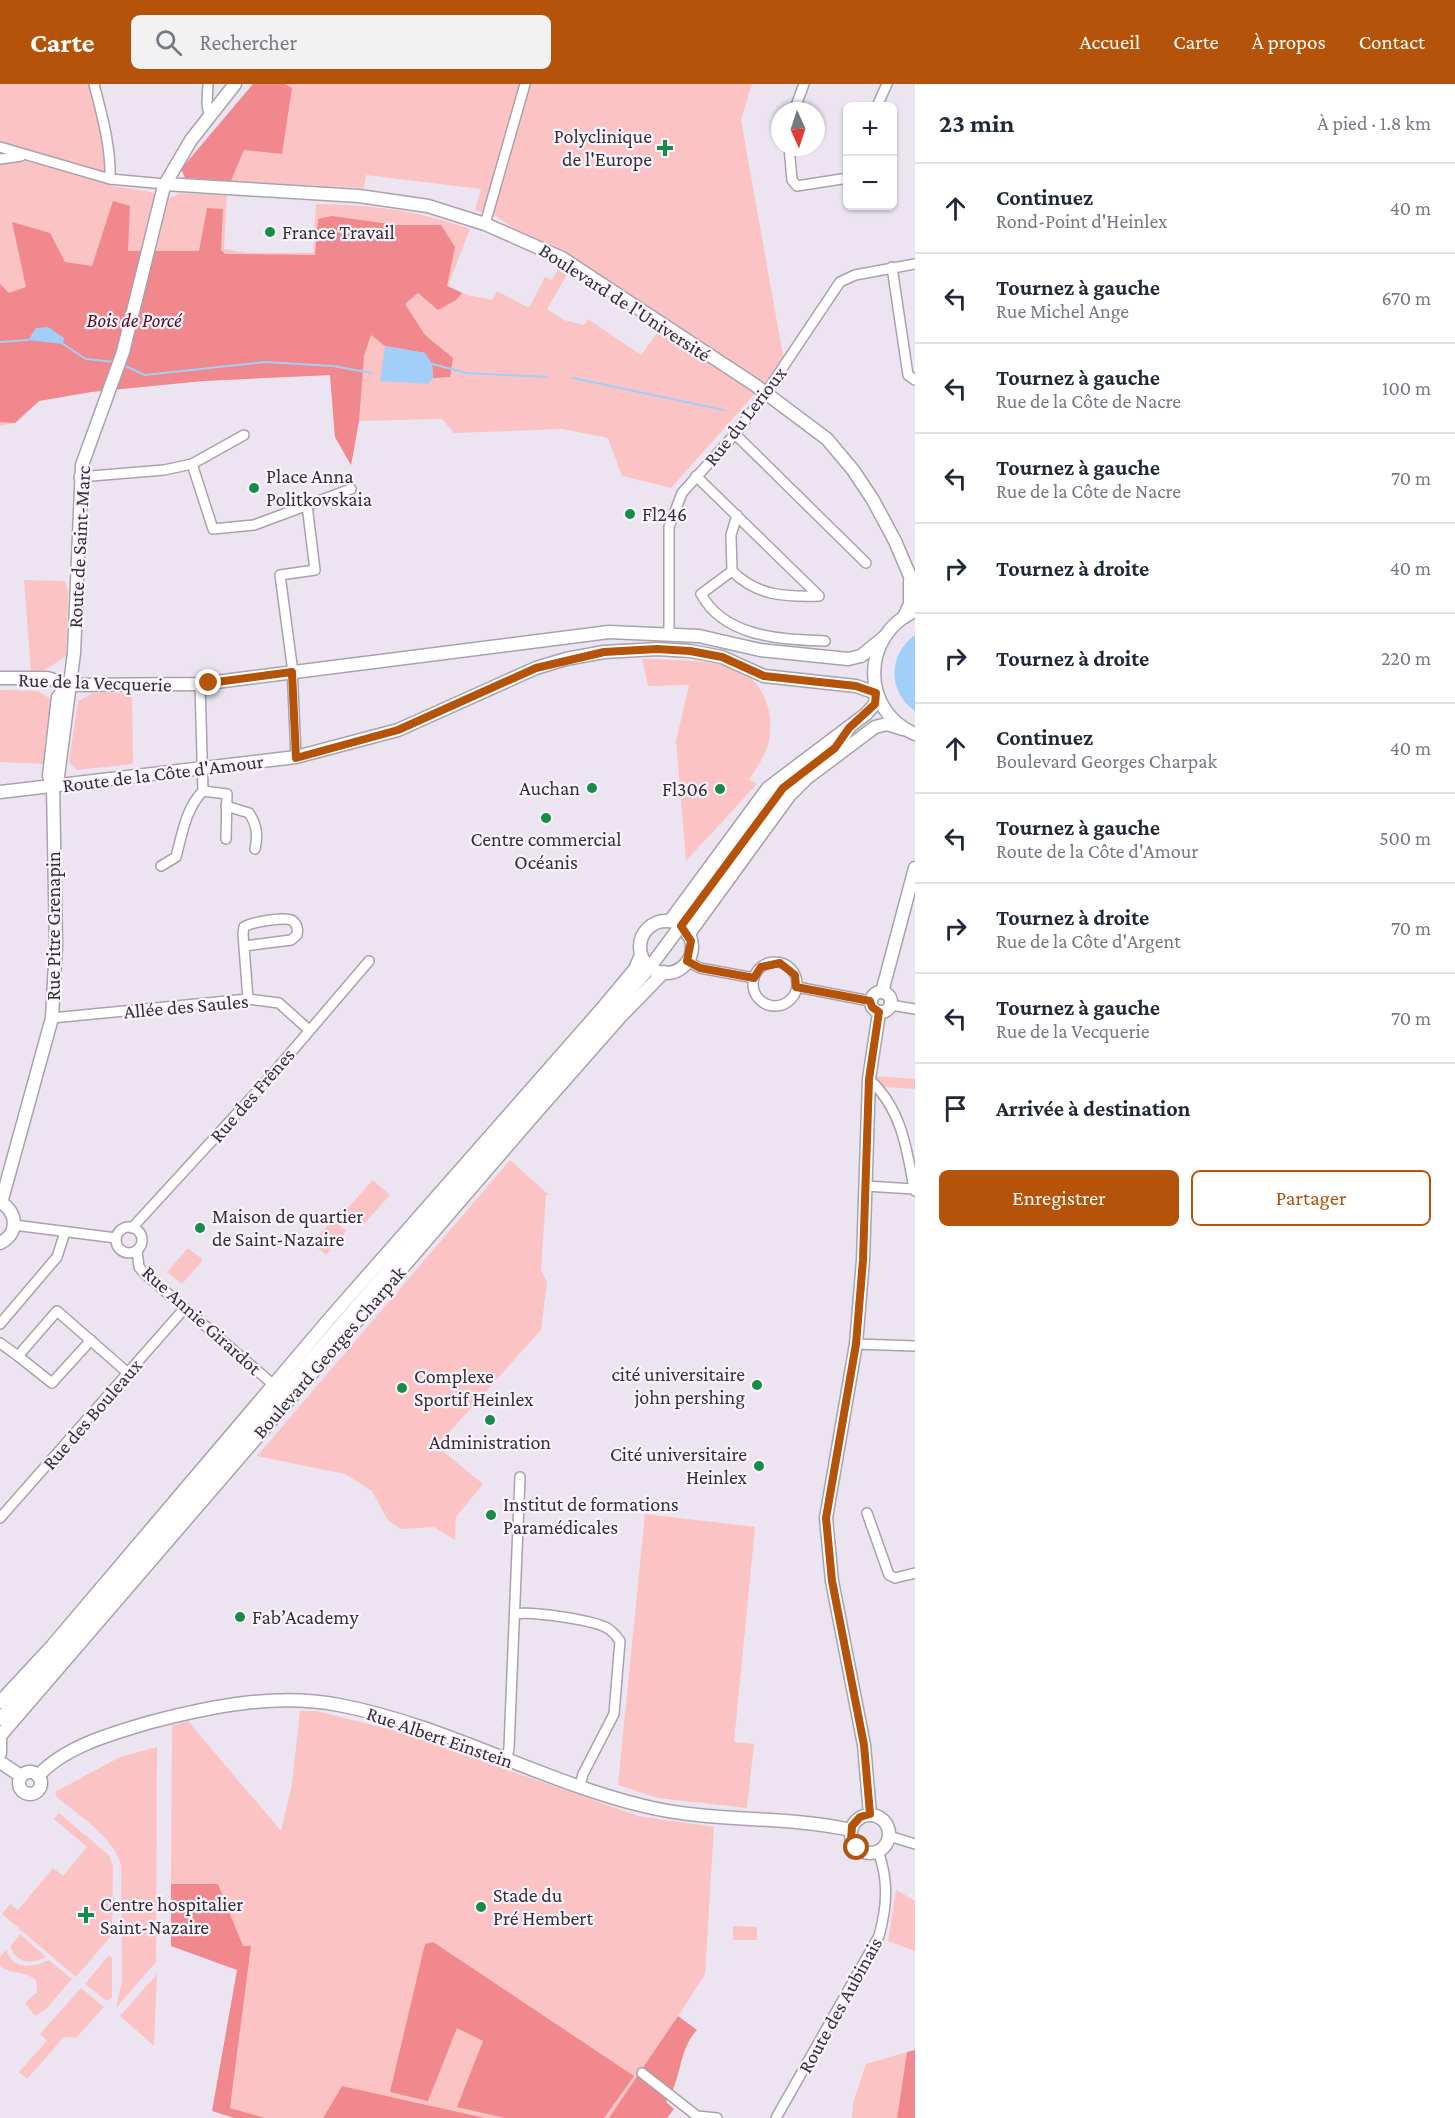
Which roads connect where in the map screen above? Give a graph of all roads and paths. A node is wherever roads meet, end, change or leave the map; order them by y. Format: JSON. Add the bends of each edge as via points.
{"nodes":[{"id":1,"x":94,"y":84,"type":"edge"},
{"id":2,"x":208,"y":84,"type":"edge"},
{"id":3,"x":235,"y":84,"type":"edge"},
{"id":4,"x":525,"y":84,"type":"edge"},
{"id":5,"x":804,"y":84,"type":"edge"},
{"id":6,"x":887,"y":84,"type":"edge"},
{"id":7,"x":797,"y":102,"type":"edge"},
{"id":8,"x":878,"y":102,"type":"edge"},
{"id":9,"x":209,"y":114,"type":"junction"},
{"id":10,"x":0,"y":147,"type":"edge"},
{"id":11,"x":29,"y":155,"type":"junction"},
{"id":12,"x":790,"y":156,"type":"edge"},
{"id":13,"x":0,"y":159,"type":"edge"},
{"id":14,"x":110,"y":179,"type":"junction"},
{"id":15,"x":843,"y":179,"type":"edge"},
{"id":16,"x":165,"y":184,"type":"junction"},
{"id":17,"x":485,"y":224,"type":"junction"},
{"id":18,"x":915,"y":264,"type":"edge"},
{"id":19,"x":892,"y":267,"type":"junction"},
{"id":20,"x":915,"y":380,"type":"edge"},
{"id":21,"x":765,"y":393,"type":"junction"},
{"id":22,"x":735,"y":434,"type":"junction"},
{"id":23,"x":244,"y":435,"type":"dead end"},
{"id":24,"x":192,"y":464,"type":"junction"},
{"id":25,"x":696,"y":476,"type":"junction"},
{"id":26,"x":80,"y":477,"type":"junction"},
{"id":27,"x":351,"y":489,"type":"dead end"},
{"id":28,"x":307,"y":505,"type":"junction"},
{"id":29,"x":737,"y":515,"type":"junction"},
{"id":30,"x":866,"y":563,"type":"dead end"},
{"id":31,"x":732,"y":572,"type":"junction"},
{"id":32,"x":912,"y":584,"type":"edge"},
{"id":33,"x":909,"y":614,"type":"edge"},
{"id":34,"x":669,"y":633,"type":"junction"},
{"id":35,"x":883,"y":638,"type":"junction"},
{"id":36,"x":825,"y":640,"type":"dead end"},
{"id":37,"x":292,"y":672,"type":"junction"},
{"id":38,"x":0,"y":678,"type":"edge"},
{"id":39,"x":200,"y":684,"type":"junction"},
{"id":40,"x":69,"y":685,"type":"junction"},
{"id":41,"x":876,"y":693,"type":"junction"},
{"id":42,"x":849,"y":728,"type":"junction"},
{"id":43,"x":903,"y":729,"type":"junction"},
{"id":44,"x":915,"y":734,"type":"edge"},
{"id":45,"x":854,"y":743,"type":"junction"},
{"id":46,"x":835,"y":748,"type":"junction"},
{"id":47,"x":296,"y":758,"type":"junction"},
{"id":48,"x":204,"y":768,"type":"junction"},
{"id":49,"x":53,"y":786,"type":"junction"},
{"id":50,"x":203,"y":791,"type":"junction"},
{"id":51,"x":0,"y":792,"type":"edge"},
{"id":52,"x":226,"y":806,"type":"junction"},
{"id":53,"x":226,"y":839,"type":"dead end"},
{"id":54,"x":255,"y":849,"type":"dead end"},
{"id":55,"x":161,"y":866,"type":"dead end"},
{"id":56,"x":915,"y":868,"type":"edge"},
{"id":57,"x":680,"y":927,"type":"junction"},
{"id":58,"x":244,"y":946,"type":"junction"},
{"id":59,"x":641,"y":955,"type":"junction"},
{"id":60,"x":369,"y":961,"type":"dead end"},
{"id":61,"x":687,"y":961,"type":"junction"},
{"id":62,"x":650,"y":967,"type":"junction"},
{"id":63,"x":664,"y":972,"type":"junction"},
{"id":64,"x":754,"y":978,"type":"junction"},
{"id":65,"x":796,"y":987,"type":"junction"},
{"id":66,"x":882,"y":992,"type":"junction"},
{"id":67,"x":248,"y":999,"type":"junction"},
{"id":68,"x":870,"y":1001,"type":"junction"},
{"id":69,"x":891,"y":1005,"type":"junction"},
{"id":70,"x":915,"y":1009,"type":"edge"},
{"id":71,"x":879,"y":1012,"type":"junction"},
{"id":72,"x":52,"y":1018,"type":"junction"},
{"id":73,"x":309,"y":1030,"type":"junction"},
{"id":74,"x":869,"y":1079,"type":"junction"},
{"id":75,"x":865,"y":1186,"type":"junction"},
{"id":76,"x":915,"y":1190,"type":"edge"},
{"id":77,"x":0,"y":1203,"type":"edge"},
{"id":78,"x":14,"y":1225,"type":"junction"},
{"id":79,"x":132,"y":1228,"type":"junction"},
{"id":80,"x":65,"y":1232,"type":"junction"},
{"id":81,"x":116,"y":1238,"type":"junction"},
{"id":82,"x":0,"y":1243,"type":"edge"},
{"id":83,"x":137,"y":1250,"type":"junction"},
{"id":84,"x":184,"y":1309,"type":"junction"},
{"id":85,"x":0,"y":1324,"type":"edge"},
{"id":86,"x":91,"y":1340,"type":"junction"},
{"id":87,"x":0,"y":1343,"type":"edge"},
{"id":88,"x":856,"y":1344,"type":"junction"},
{"id":89,"x":915,"y":1346,"type":"edge"},
{"id":90,"x":18,"y":1356,"type":"junction"},
{"id":91,"x":128,"y":1373,"type":"junction"},
{"id":92,"x":275,"y":1386,"type":"junction"},
{"id":93,"x":520,"y":1477,"type":"dead end"},
{"id":94,"x":867,"y":1512,"type":"dead end"},
{"id":95,"x":0,"y":1518,"type":"edge"},
{"id":96,"x":915,"y":1573,"type":"edge"},
{"id":97,"x":515,"y":1614,"type":"junction"},
{"id":98,"x":0,"y":1702,"type":"edge"},
{"id":99,"x":0,"y":1719,"type":"edge"},
{"id":100,"x":0,"y":1738,"type":"edge"},
{"id":101,"x":0,"y":1752,"type":"edge"},
{"id":102,"x":507,"y":1758,"type":"junction"},
{"id":103,"x":0,"y":1762,"type":"edge"},
{"id":104,"x":21,"y":1776,"type":"junction"},
{"id":105,"x":38,"y":1776,"type":"junction"},
{"id":106,"x":580,"y":1785,"type":"junction"},
{"id":107,"x":870,"y":1814,"type":"junction"},
{"id":108,"x":850,"y":1830,"type":"junction"},
{"id":109,"x":889,"y":1836,"type":"junction"},
{"id":110,"x":915,"y":1844,"type":"edge"},
{"id":111,"x":878,"y":1851,"type":"junction"},
{"id":112,"x":642,"y":2073,"type":"dead end"},
{"id":113,"x":717,"y":2118,"type":"edge"},
{"id":114,"x":776,"y":2118,"type":"edge"}],
"edges":[{"from":1,"to":14,"type":"street","via":[[107,136]]},
{"from":2,"to":9,"type":"street"},
{"from":3,"to":9,"type":"street","name":"Route de Saint-Marc"},
{"from":4,"to":17,"type":"street"},
{"from":5,"to":7,"type":"street"},
{"from":6,"to":8,"type":"street"},
{"from":9,"to":16,"type":"street","name":"Route de Saint-Marc"},
{"from":10,"to":11,"type":"street","name":"Boulevard de l'Université"},
{"from":11,"to":13,"type":"street","name":"Boulevard de l'Université"},
{"from":11,"to":14,"type":"street","name":"Boulevard de l'Université"},
{"from":12,"to":15,"type":"street","via":[[792,180],[797,186]]},
{"from":14,"to":16,"type":"street","name":"Boulevard de l'Université"},
{"from":16,"to":17,"type":"street","name":"Boulevard de l'Université","via":[[389,199],[428,206]]},
{"from":16,"to":26,"type":"street","name":"Route de Saint-Marc","via":[[120,360],[88,442]]},
{"from":17,"to":21,"type":"street","name":"Boulevard de l'Université","via":[[570,263]]},
{"from":18,"to":19,"type":"street","name":"Rue du Lerioux"},
{"from":19,"to":20,"type":"street","via":[[908,375]]},
{"from":19,"to":21,"type":"street","name":"Rue du Lerioux","via":[[840,282]]},
{"from":21,"to":22,"type":"street","name":"Rue du Lerioux"},
{"from":21,"to":32,"type":"street","name":"Boulevard de l'Université","via":[[827,439],[854,470],[888,527]]},
{"from":22,"to":25,"type":"street","name":"Rue du Lerioux"},
{"from":22,"to":30,"type":"street"},
{"from":23,"to":24,"type":"street"},
{"from":24,"to":26,"type":"street","via":[[141,473]]},
{"from":24,"to":28,"type":"street","via":[[213,529],[254,525]]},
{"from":25,"to":29,"type":"street"},
{"from":25,"to":34,"type":"street","name":"Rue du Lerioux","via":[[682,493],[669,527]]},
{"from":26,"to":40,"type":"street","name":"Route de Saint-Marc","via":[[74,653]]},
{"from":27,"to":28,"type":"street"},
{"from":28,"to":37,"type":"street","via":[[315,570],[280,575]]},
{"from":29,"to":31,"type":"street","via":[[731,535]]},
{"from":29,"to":31,"type":"street","via":[[819,596],[759,590]]},
{"from":31,"to":36,"type":"street","via":[[701,594],[721,617],[756,633]]},
{"from":32,"to":33,"type":"street","name":"Boulevard de l'Université"},
{"from":33,"to":35,"type":"street"},
{"from":34,"to":35,"type":"street","via":[[714,638],[762,651],[841,659],[861,656]]},
{"from":34,"to":37,"type":"street","name":"Rue de la Vecquerie","via":[[609,632]]},
{"from":35,"to":41,"type":"street","via":[[873,664]]},
{"from":37,"to":39,"type":"street","name":"Rue de la Vecquerie"},
{"from":37,"to":47,"type":"street"},
{"from":38,"to":40,"type":"street","name":"Rue de la Vecquerie","via":[[47,678]]},
{"from":39,"to":40,"type":"street","name":"Rue de la Vecquerie"},
{"from":39,"to":48,"type":"street"},
{"from":40,"to":49,"type":"street","name":"Rue Pitre Grenapin","via":[[58,697],[49,776]]},
{"from":41,"to":42,"type":"street","via":[[875,704]]},
{"from":41,"to":43,"type":"street","via":[[886,713]]},
{"from":41,"to":47,"type":"street","name":"Route de la Côte d'Amour","via":[[856,686],[764,676],[722,657],[690,651],[604,652],[536,668],[398,730]]},
{"from":42,"to":46,"type":"street"},
{"from":42,"to":57,"type":"street","via":[[768,788],[678,909]]},
{"from":43,"to":44,"type":"street"},
{"from":43,"to":45,"type":"street","via":[[880,725]]},
{"from":45,"to":46,"type":"street"},
{"from":45,"to":57,"type":"street","via":[[789,796],[698,921]]},
{"from":46,"to":57,"type":"street","via":[[783,788]]},
{"from":47,"to":48,"type":"street","name":"Route de la Côte d'Amour"},
{"from":48,"to":49,"type":"street","name":"Route de la Côte d'Amour"},
{"from":48,"to":50,"type":"street"},
{"from":49,"to":51,"type":"street","name":"Route de la Côte d'Amour"},
{"from":49,"to":72,"type":"street","name":"Rue Pitre Grenapin","via":[[56,945]]},
{"from":50,"to":52,"type":"street","via":[[227,794]]},
{"from":50,"to":55,"type":"street","via":[[188,815],[176,857]]},
{"from":52,"to":53,"type":"street"},
{"from":52,"to":54,"type":"street","via":[[249,813],[257,830]]},
{"from":56,"to":66,"type":"street"},
{"from":57,"to":59,"type":"street","name":"Boulevard Georges Charpak","via":[[656,923],[645,931]]},
{"from":57,"to":61,"type":"street","via":[[692,948]]},
{"from":57,"to":62,"type":"street"},
{"from":58,"to":58,"type":"street","via":[[244,927],[250,923],[288,919],[298,928],[291,940]]},
{"from":58,"to":67,"type":"street"},
{"from":59,"to":62,"type":"street"},
{"from":59,"to":92,"type":"street","name":"Boulevard Georges Charpak","via":[[624,983]]},
{"from":60,"to":73,"type":"street","name":"Rue des Frênes"},
{"from":61,"to":63,"type":"street","via":[[677,970]]},
{"from":61,"to":64,"type":"street","via":[[700,968]]},
{"from":62,"to":63,"type":"street"},
{"from":62,"to":99,"type":"street"},
{"from":63,"to":100,"type":"street","name":"Boulevard Georges Charpak","via":[[540,1108]]},
{"from":64,"to":65,"type":"street","via":[[761,967],[780,963],[795,975]]},
{"from":64,"to":65,"type":"street","via":[[754,991],[768,1005],[787,1003]]},
{"from":65,"to":68,"type":"street"},
{"from":66,"to":68,"type":"street"},
{"from":66,"to":69,"type":"street","via":[[888,995]]},
{"from":67,"to":72,"type":"street","name":"Allée des Saules"},
{"from":67,"to":73,"type":"street","name":"Allée des Saules","via":[[279,1003]]},
{"from":68,"to":71,"type":"street"},
{"from":69,"to":70,"type":"street"},
{"from":69,"to":71,"type":"street"},
{"from":71,"to":74,"type":"street"},
{"from":72,"to":77,"type":"street","name":"Rue Pitre Grenapin"},
{"from":73,"to":79,"type":"street","name":"Rue des Frênes"},
{"from":74,"to":75,"type":"street"},
{"from":74,"to":76,"type":"street","via":[[881,1090],[903,1131]]},
{"from":75,"to":76,"type":"street"},
{"from":75,"to":88,"type":"street"},
{"from":77,"to":78,"type":"street","via":[[11,1212]]},
{"from":78,"to":80,"type":"street"},
{"from":78,"to":82,"type":"street","via":[[9,1238]]},
{"from":79,"to":81,"type":"street","via":[[121,1230]]},
{"from":79,"to":83,"type":"street","via":[[141,1239]]},
{"from":80,"to":81,"type":"street"},
{"from":80,"to":85,"type":"street","via":[[57,1257]]},
{"from":81,"to":83,"type":"street","via":[[122,1251]]},
{"from":83,"to":84,"type":"street","name":"Rue Annie Girardot","via":[[142,1271]]},
{"from":84,"to":91,"type":"street","name":"Rue des Bouleaux"},
{"from":84,"to":92,"type":"street","name":"Rue Annie Girardot"},
{"from":86,"to":90,"type":"street","via":[[52,1383]]},
{"from":86,"to":90,"type":"street","via":[[57,1311]]},
{"from":86,"to":91,"type":"street"},
{"from":87,"to":90,"type":"street"},
{"from":88,"to":89,"type":"street"},
{"from":88,"to":107,"type":"street","via":[[828,1495],[827,1537],[864,1745]]},
{"from":91,"to":95,"type":"street","name":"Rue des Bouleaux"},
{"from":92,"to":98,"type":"street","name":"Boulevard Georges Charpak"},
{"from":93,"to":97,"type":"street"},
{"from":94,"to":96,"type":"street","via":[[889,1575],[895,1578]]},
{"from":97,"to":102,"type":"street"},
{"from":97,"to":106,"type":"street","via":[[553,1615],[605,1626],[620,1641],[614,1714]]},
{"from":100,"to":101,"type":"street"},
{"from":102,"to":105,"type":"street","name":"Rue Albert Einstein","via":[[359,1710],[311,1702],[268,1701],[214,1707],[124,1730],[70,1753]]},
{"from":102,"to":106,"type":"street","name":"Rue Albert Einstein"},
{"from":103,"to":104,"type":"street"},
{"from":104,"to":105,"type":"street","via":[[30,1772]]},
{"from":104,"to":105,"type":"street","via":[[19,1787],[30,1794],[40,1787]]},
{"from":106,"to":108,"type":"street","name":"Rue Albert Einstein","via":[[655,1809]]},
{"from":107,"to":108,"type":"street","via":[[855,1821]]},
{"from":107,"to":109,"type":"street","via":[[883,1820]]},
{"from":108,"to":111,"type":"street","via":[[857,1848],[867,1853]]},
{"from":109,"to":110,"type":"street"},
{"from":109,"to":111,"type":"street"},
{"from":111,"to":114,"type":"street","name":"Route des Aubinais","via":[[887,1893],[879,1936]]},
{"from":112,"to":113,"type":"street","via":[[697,2116]]}]}
